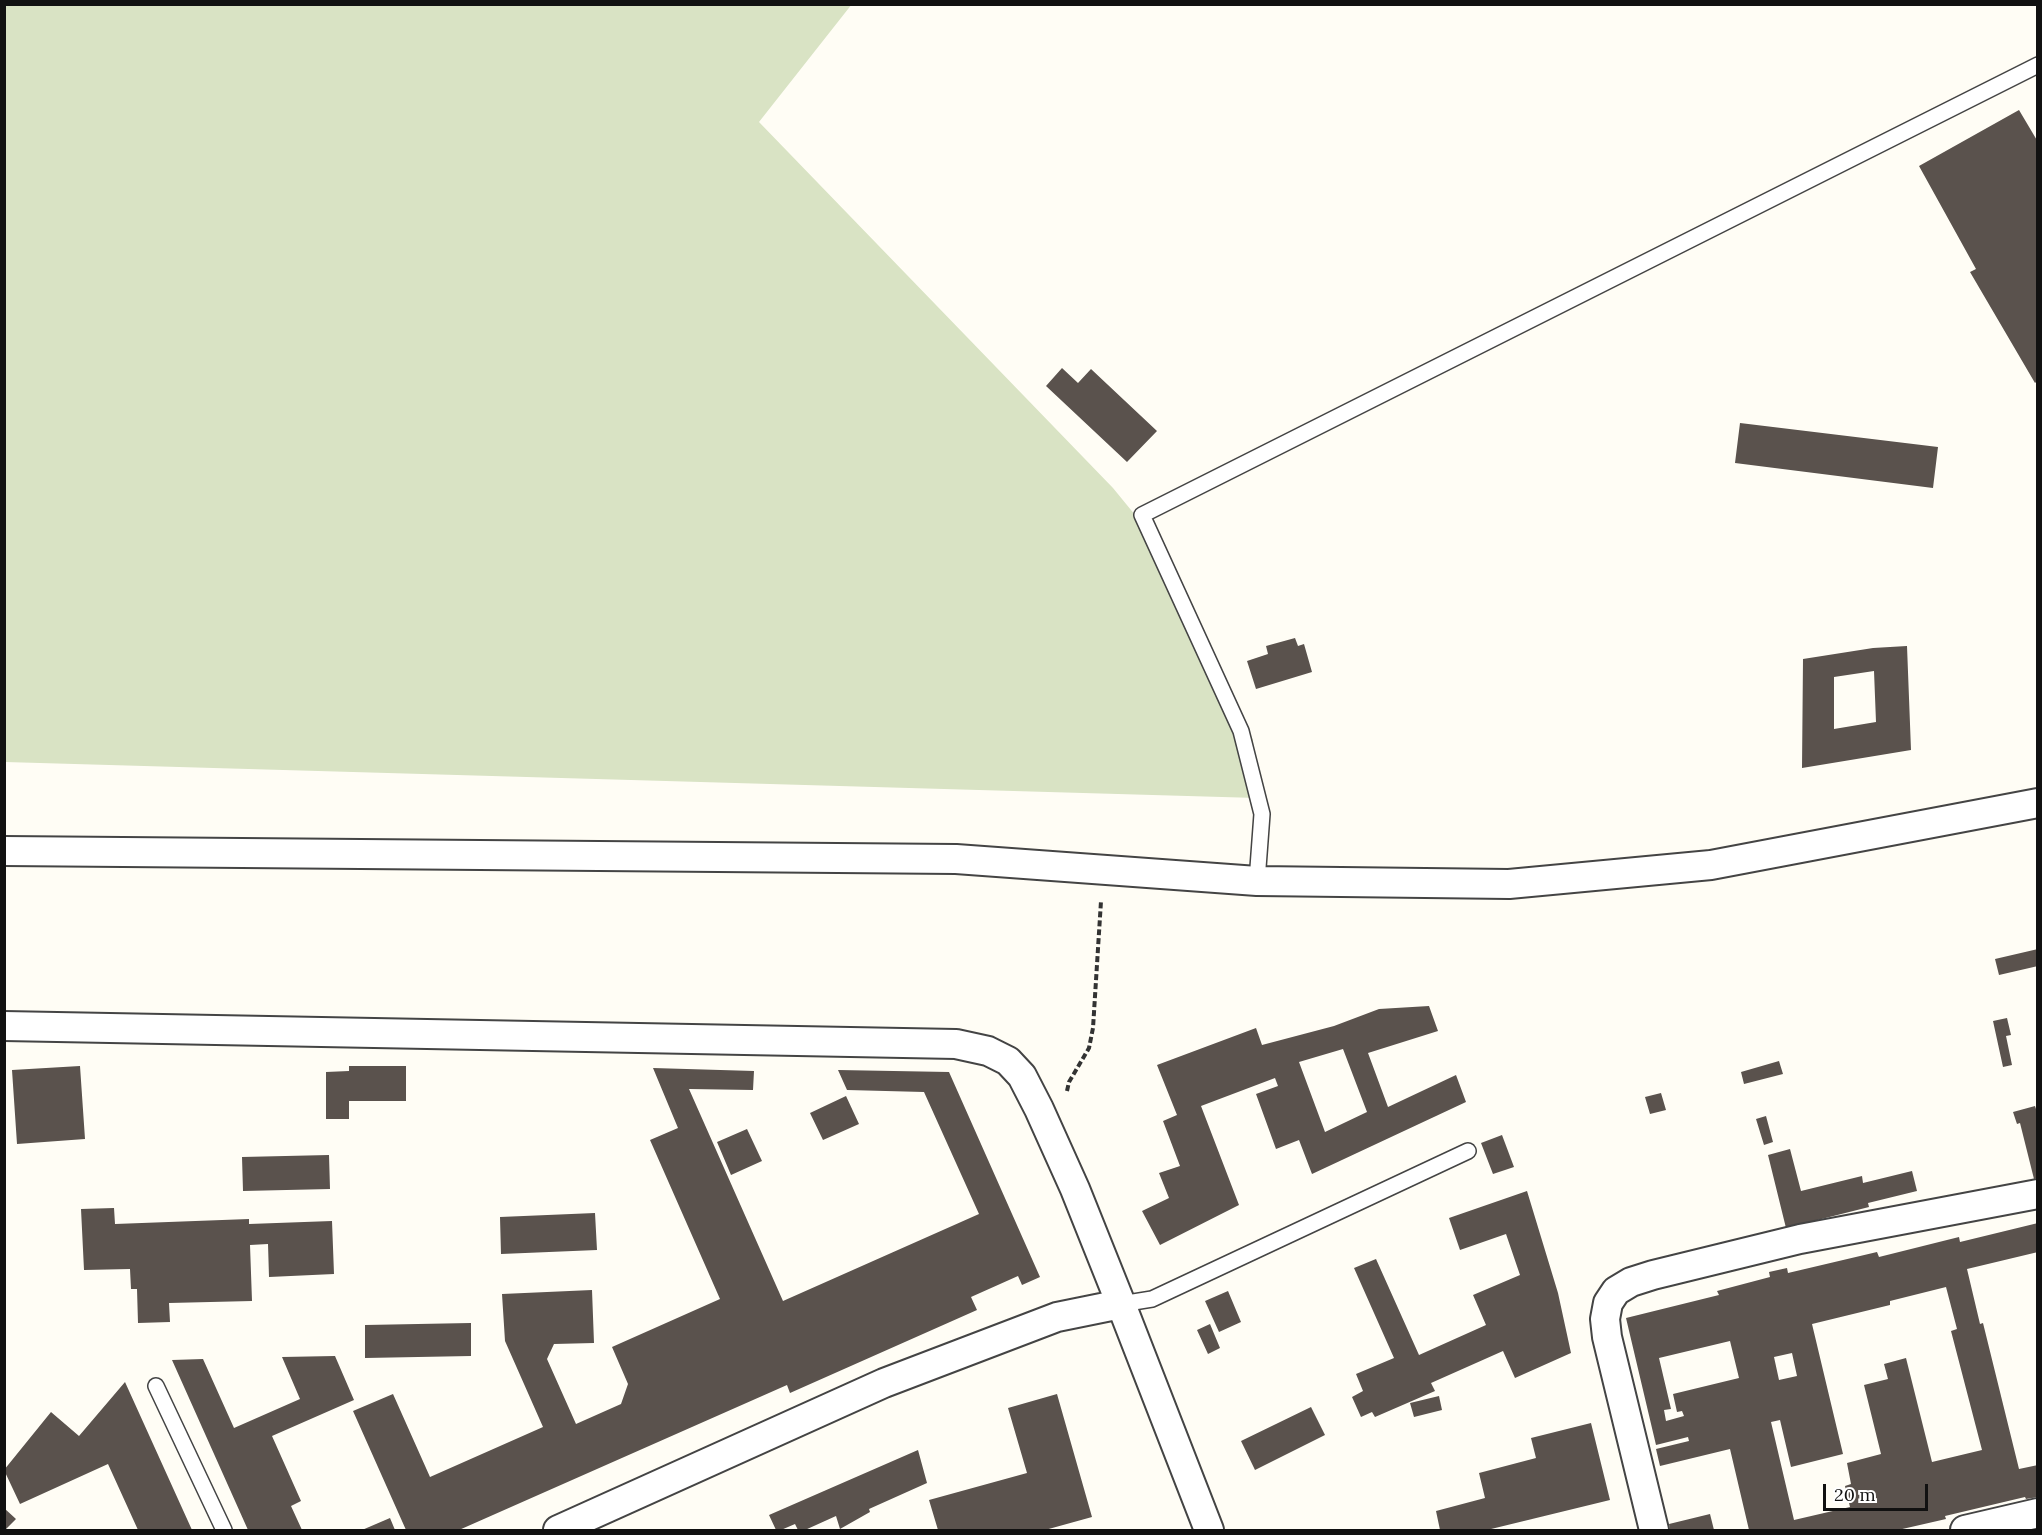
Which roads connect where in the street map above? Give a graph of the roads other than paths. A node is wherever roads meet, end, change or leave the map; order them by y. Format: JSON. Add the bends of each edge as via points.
{"nodes":[{"id":1,"x":2037,"y":64,"type":"edge"},
{"id":2,"x":2037,"y":803,"type":"edge"},
{"id":3,"x":4,"y":851,"type":"edge"},
{"id":4,"x":1257,"y":881,"type":"junction"},
{"id":5,"x":4,"y":1026,"type":"edge"},
{"id":6,"x":1468,"y":1151,"type":"dead end"},
{"id":7,"x":2037,"y":1194,"type":"edge"},
{"id":8,"x":1121,"y":1304,"type":"junction"},
{"id":9,"x":156,"y":1386,"type":"dead end"},
{"id":10,"x":2037,"y":1513,"type":"edge"},
{"id":11,"x":224,"y":1530,"type":"edge"},
{"id":12,"x":558,"y":1530,"type":"edge"},
{"id":13,"x":1209,"y":1530,"type":"edge"},
{"id":14,"x":1654,"y":1530,"type":"edge"},
{"id":15,"x":1965,"y":1530,"type":"edge"}],
"edges":[{"from":1,"to":4,"type":"lane","via":[[1142,515],[1241,731],[1262,814]]},
{"from":2,"to":4,"type":"street","via":[[1711,865],[1509,884]]},
{"from":3,"to":4,"type":"street","via":[[956,859]]},
{"from":5,"to":8,"type":"street","via":[[956,1044],[988,1051],[1008,1061],[1022,1076],[1075,1189]]},
{"from":6,"to":8,"type":"lane","via":[[1152,1299]]},
{"from":7,"to":14,"type":"street","via":[[1800,1239],[1653,1275],[1616,1291],[1605,1319],[1607,1337]]},
{"from":8,"to":12,"type":"street","via":[[1057,1317],[884,1383]]},
{"from":8,"to":13,"type":"street"},
{"from":9,"to":11,"type":"lane"},
{"from":10,"to":15,"type":"street"}]}
